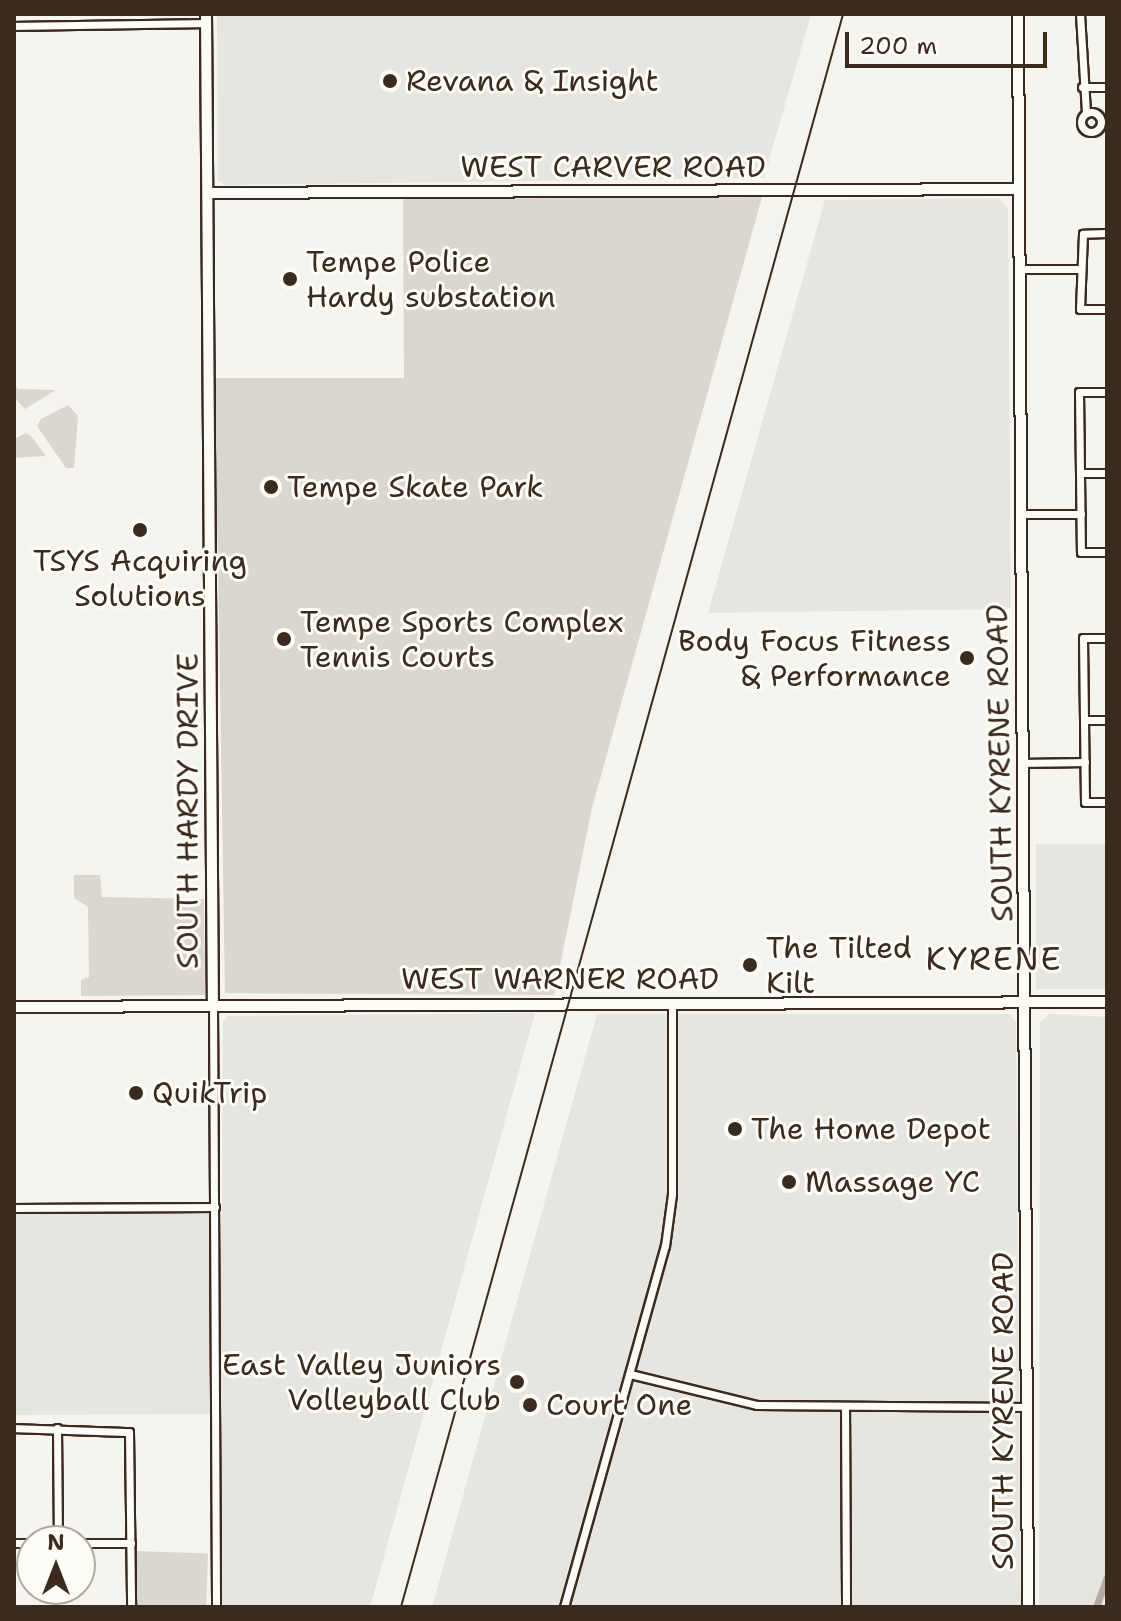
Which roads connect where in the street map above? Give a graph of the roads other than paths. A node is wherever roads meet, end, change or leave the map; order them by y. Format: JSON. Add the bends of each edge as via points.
{"nodes":[{"id":1,"x":1018,"y":14,"type":"edge"},
{"id":2,"x":1080,"y":14,"type":"edge"},
{"id":3,"x":206,"y":19,"type":"edge"},
{"id":4,"x":14,"y":26,"type":"edge"},
{"id":5,"x":1082,"y":87,"type":"junction"},
{"id":6,"x":1107,"y":87,"type":"edge"},
{"id":7,"x":1086,"y":113,"type":"dead end"},
{"id":8,"x":1019,"y":189,"type":"junction"},
{"id":9,"x":208,"y":193,"type":"junction"},
{"id":10,"x":1107,"y":233,"type":"edge"},
{"id":11,"x":1019,"y":269,"type":"junction"},
{"id":12,"x":1080,"y":269,"type":"junction"},
{"id":13,"x":1107,"y":309,"type":"edge"},
{"id":14,"x":1107,"y":392,"type":"edge"},
{"id":15,"x":1081,"y":473,"type":"junction"},
{"id":16,"x":1107,"y":473,"type":"edge"},
{"id":17,"x":1021,"y":514,"type":"junction"},
{"id":18,"x":1081,"y":514,"type":"junction"},
{"id":19,"x":1107,"y":552,"type":"edge"},
{"id":20,"x":1107,"y":638,"type":"edge"},
{"id":21,"x":1084,"y":720,"type":"junction"},
{"id":22,"x":1107,"y":720,"type":"edge"},
{"id":23,"x":1085,"y":762,"type":"junction"},
{"id":24,"x":1023,"y":763,"type":"junction"},
{"id":25,"x":1107,"y":802,"type":"edge"},
{"id":26,"x":672,"y":1002,"type":"junction"},
{"id":27,"x":1027,"y":1002,"type":"junction"},
{"id":28,"x":1107,"y":1002,"type":"edge"},
{"id":29,"x":213,"y":1006,"type":"junction"},
{"id":30,"x":14,"y":1007,"type":"edge"},
{"id":31,"x":215,"y":1207,"type":"junction"},
{"id":32,"x":14,"y":1208,"type":"edge"},
{"id":33,"x":630,"y":1374,"type":"junction"},
{"id":34,"x":845,"y":1406,"type":"junction"},
{"id":35,"x":1026,"y":1407,"type":"junction"},
{"id":36,"x":14,"y":1428,"type":"edge"},
{"id":37,"x":57,"y":1428,"type":"junction"},
{"id":38,"x":58,"y":1525,"type":"edge"},
{"id":39,"x":96,"y":1543,"type":"edge"},
{"id":40,"x":131,"y":1543,"type":"junction"},
{"id":41,"x":131,"y":1607,"type":"edge"},
{"id":42,"x":216,"y":1607,"type":"edge"},
{"id":43,"x":564,"y":1607,"type":"edge"},
{"id":44,"x":846,"y":1607,"type":"edge"},
{"id":45,"x":1028,"y":1607,"type":"edge"}],
"edges":[{"from":1,"to":8,"type":"main road","name":"SOUTH KYRENE ROAD"},
{"from":2,"to":5,"type":"street"},
{"from":3,"to":4,"type":"street"},
{"from":3,"to":9,"type":"main road","name":"SOUTH HARDY DRIVE"},
{"from":5,"to":6,"type":"street"},
{"from":5,"to":7,"type":"street"},
{"from":8,"to":9,"type":"main road","name":"WEST CARVER ROAD"},
{"from":8,"to":11,"type":"main road","name":"SOUTH KYRENE ROAD"},
{"from":9,"to":29,"type":"main road","name":"SOUTH HARDY DRIVE"},
{"from":10,"to":12,"type":"street","via":[[1083,234]]},
{"from":11,"to":12,"type":"street"},
{"from":11,"to":17,"type":"main road","name":"SOUTH KYRENE ROAD"},
{"from":12,"to":13,"type":"street","via":[[1080,309]]},
{"from":14,"to":15,"type":"street","via":[[1079,392]]},
{"from":15,"to":16,"type":"street"},
{"from":15,"to":18,"type":"street"},
{"from":17,"to":18,"type":"street"},
{"from":17,"to":24,"type":"main road","name":"SOUTH KYRENE ROAD"},
{"from":18,"to":19,"type":"street","via":[[1081,552]]},
{"from":20,"to":21,"type":"street","via":[[1083,638]]},
{"from":21,"to":22,"type":"street"},
{"from":21,"to":23,"type":"street"},
{"from":23,"to":24,"type":"street"},
{"from":23,"to":25,"type":"street","via":[[1085,802]]},
{"from":24,"to":27,"type":"main road","name":"SOUTH KYRENE ROAD"},
{"from":26,"to":27,"type":"main road","name":"WEST WARNER ROAD"},
{"from":26,"to":29,"type":"main road","name":"WEST WARNER ROAD"},
{"from":26,"to":33,"type":"street","via":[[671,1212]]},
{"from":27,"to":28,"type":"main road","name":"WEST WARNER ROAD"},
{"from":27,"to":35,"type":"main road","name":"SOUTH KYRENE ROAD"},
{"from":29,"to":30,"type":"main road","name":"WEST WARNER ROAD"},
{"from":29,"to":31,"type":"street","name":"SOUTH HARDY DRIVE"},
{"from":31,"to":32,"type":"street"},
{"from":31,"to":42,"type":"street","name":"SOUTH HARDY DRIVE"},
{"from":33,"to":34,"type":"street","via":[[745,1404]]},
{"from":33,"to":43,"type":"street"},
{"from":34,"to":35,"type":"street"},
{"from":34,"to":44,"type":"street"},
{"from":35,"to":45,"type":"main road","name":"SOUTH KYRENE ROAD"},
{"from":36,"to":37,"type":"street"},
{"from":37,"to":38,"type":"street"},
{"from":37,"to":40,"type":"street","via":[[129,1432]]},
{"from":39,"to":40,"type":"street"},
{"from":40,"to":41,"type":"street"}]}
